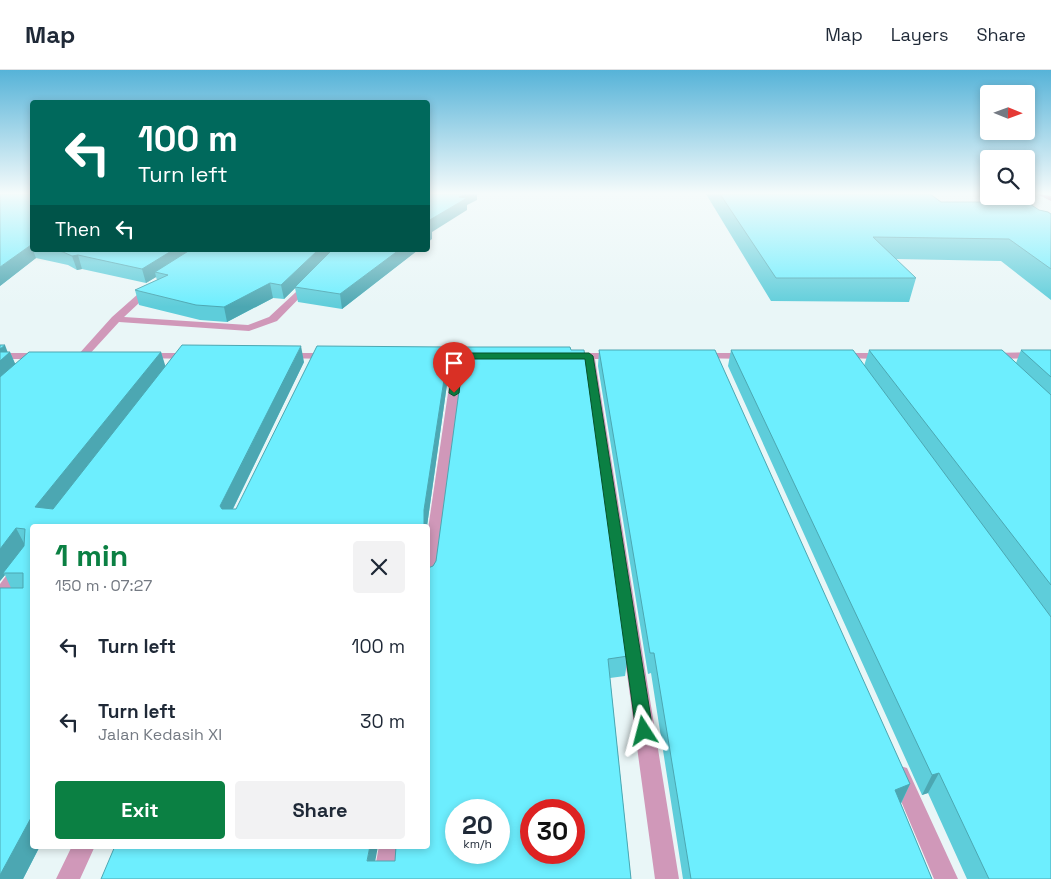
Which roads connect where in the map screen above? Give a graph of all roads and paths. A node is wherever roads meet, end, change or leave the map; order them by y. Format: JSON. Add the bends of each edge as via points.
{"nodes":[{"id":1,"x":321,"y":271,"type":"edge"},
{"id":2,"x":161,"y":280,"type":"edge"},
{"id":3,"x":116,"y":319,"type":"junction"},
{"id":4,"x":0,"y":356,"type":"edge"},
{"id":5,"x":100,"y":356,"type":"edge"},
{"id":6,"x":137,"y":356,"type":"edge"},
{"id":7,"x":183,"y":356,"type":"junction"},
{"id":8,"x":202,"y":356,"type":"edge"},
{"id":9,"x":277,"y":356,"type":"edge"},
{"id":10,"x":344,"y":356,"type":"edge"},
{"id":11,"x":420,"y":356,"type":"edge"},
{"id":12,"x":459,"y":356,"type":"junction"},
{"id":13,"x":489,"y":356,"type":"edge"},
{"id":14,"x":559,"y":356,"type":"edge"},
{"id":15,"x":589,"y":356,"type":"junction"},
{"id":16,"x":628,"y":356,"type":"edge"},
{"id":17,"x":687,"y":356,"type":"edge"},
{"id":18,"x":716,"y":356,"type":"junction"},
{"id":19,"x":764,"y":356,"type":"edge"},
{"id":20,"x":830,"y":356,"type":"edge"},
{"id":21,"x":849,"y":356,"type":"junction"},
{"id":22,"x":897,"y":356,"type":"edge"},
{"id":23,"x":975,"y":356,"type":"edge"},
{"id":24,"x":994,"y":356,"type":"junction"},
{"id":25,"x":1051,"y":356,"type":"edge"},
{"id":26,"x":26,"y":368,"type":"edge"},
{"id":27,"x":1008,"y":369,"type":"edge"},
{"id":28,"x":171,"y":372,"type":"edge"},
{"id":29,"x":860,"y":372,"type":"edge"},
{"id":30,"x":724,"y":374,"type":"edge"},
{"id":31,"x":30,"y":556,"type":"edge"},
{"id":32,"x":430,"y":566,"type":"edge"},
{"id":33,"x":5,"y":599,"type":"edge"},
{"id":34,"x":894,"y":762,"type":"edge"},
{"id":35,"x":83,"y":849,"type":"edge"},
{"id":36,"x":390,"y":849,"type":"edge"},
{"id":37,"x":68,"y":879,"type":"edge"},
{"id":38,"x":385,"y":879,"type":"edge"},
{"id":39,"x":667,"y":879,"type":"edge"},
{"id":40,"x":946,"y":879,"type":"edge"}],
"edges":[{"from":1,"to":3,"type":"street","via":[[273,320],[249,328]]},
{"from":2,"to":3,"type":"street"},
{"from":3,"to":5,"type":"street","via":[[77,356]]},
{"from":4,"to":26,"type":"street","via":[[44,356]]},
{"from":6,"to":7,"type":"street"},
{"from":7,"to":8,"type":"street"},
{"from":7,"to":28,"type":"street"},
{"from":9,"to":10,"type":"street","via":[[312,360]]},
{"from":11,"to":12,"type":"street"},
{"from":12,"to":13,"type":"street"},
{"from":12,"to":32,"type":"street"},
{"from":14,"to":15,"type":"street"},
{"from":15,"to":16,"type":"street"},
{"from":15,"to":39,"type":"street"},
{"from":17,"to":18,"type":"street"},
{"from":18,"to":19,"type":"street"},
{"from":18,"to":30,"type":"street"},
{"from":20,"to":21,"type":"street"},
{"from":21,"to":22,"type":"street"},
{"from":21,"to":29,"type":"street"},
{"from":23,"to":24,"type":"street"},
{"from":24,"to":25,"type":"street"},
{"from":24,"to":27,"type":"street"},
{"from":31,"to":33,"type":"street"},
{"from":34,"to":40,"type":"street"},
{"from":35,"to":37,"type":"street"},
{"from":36,"to":38,"type":"street"}]}
